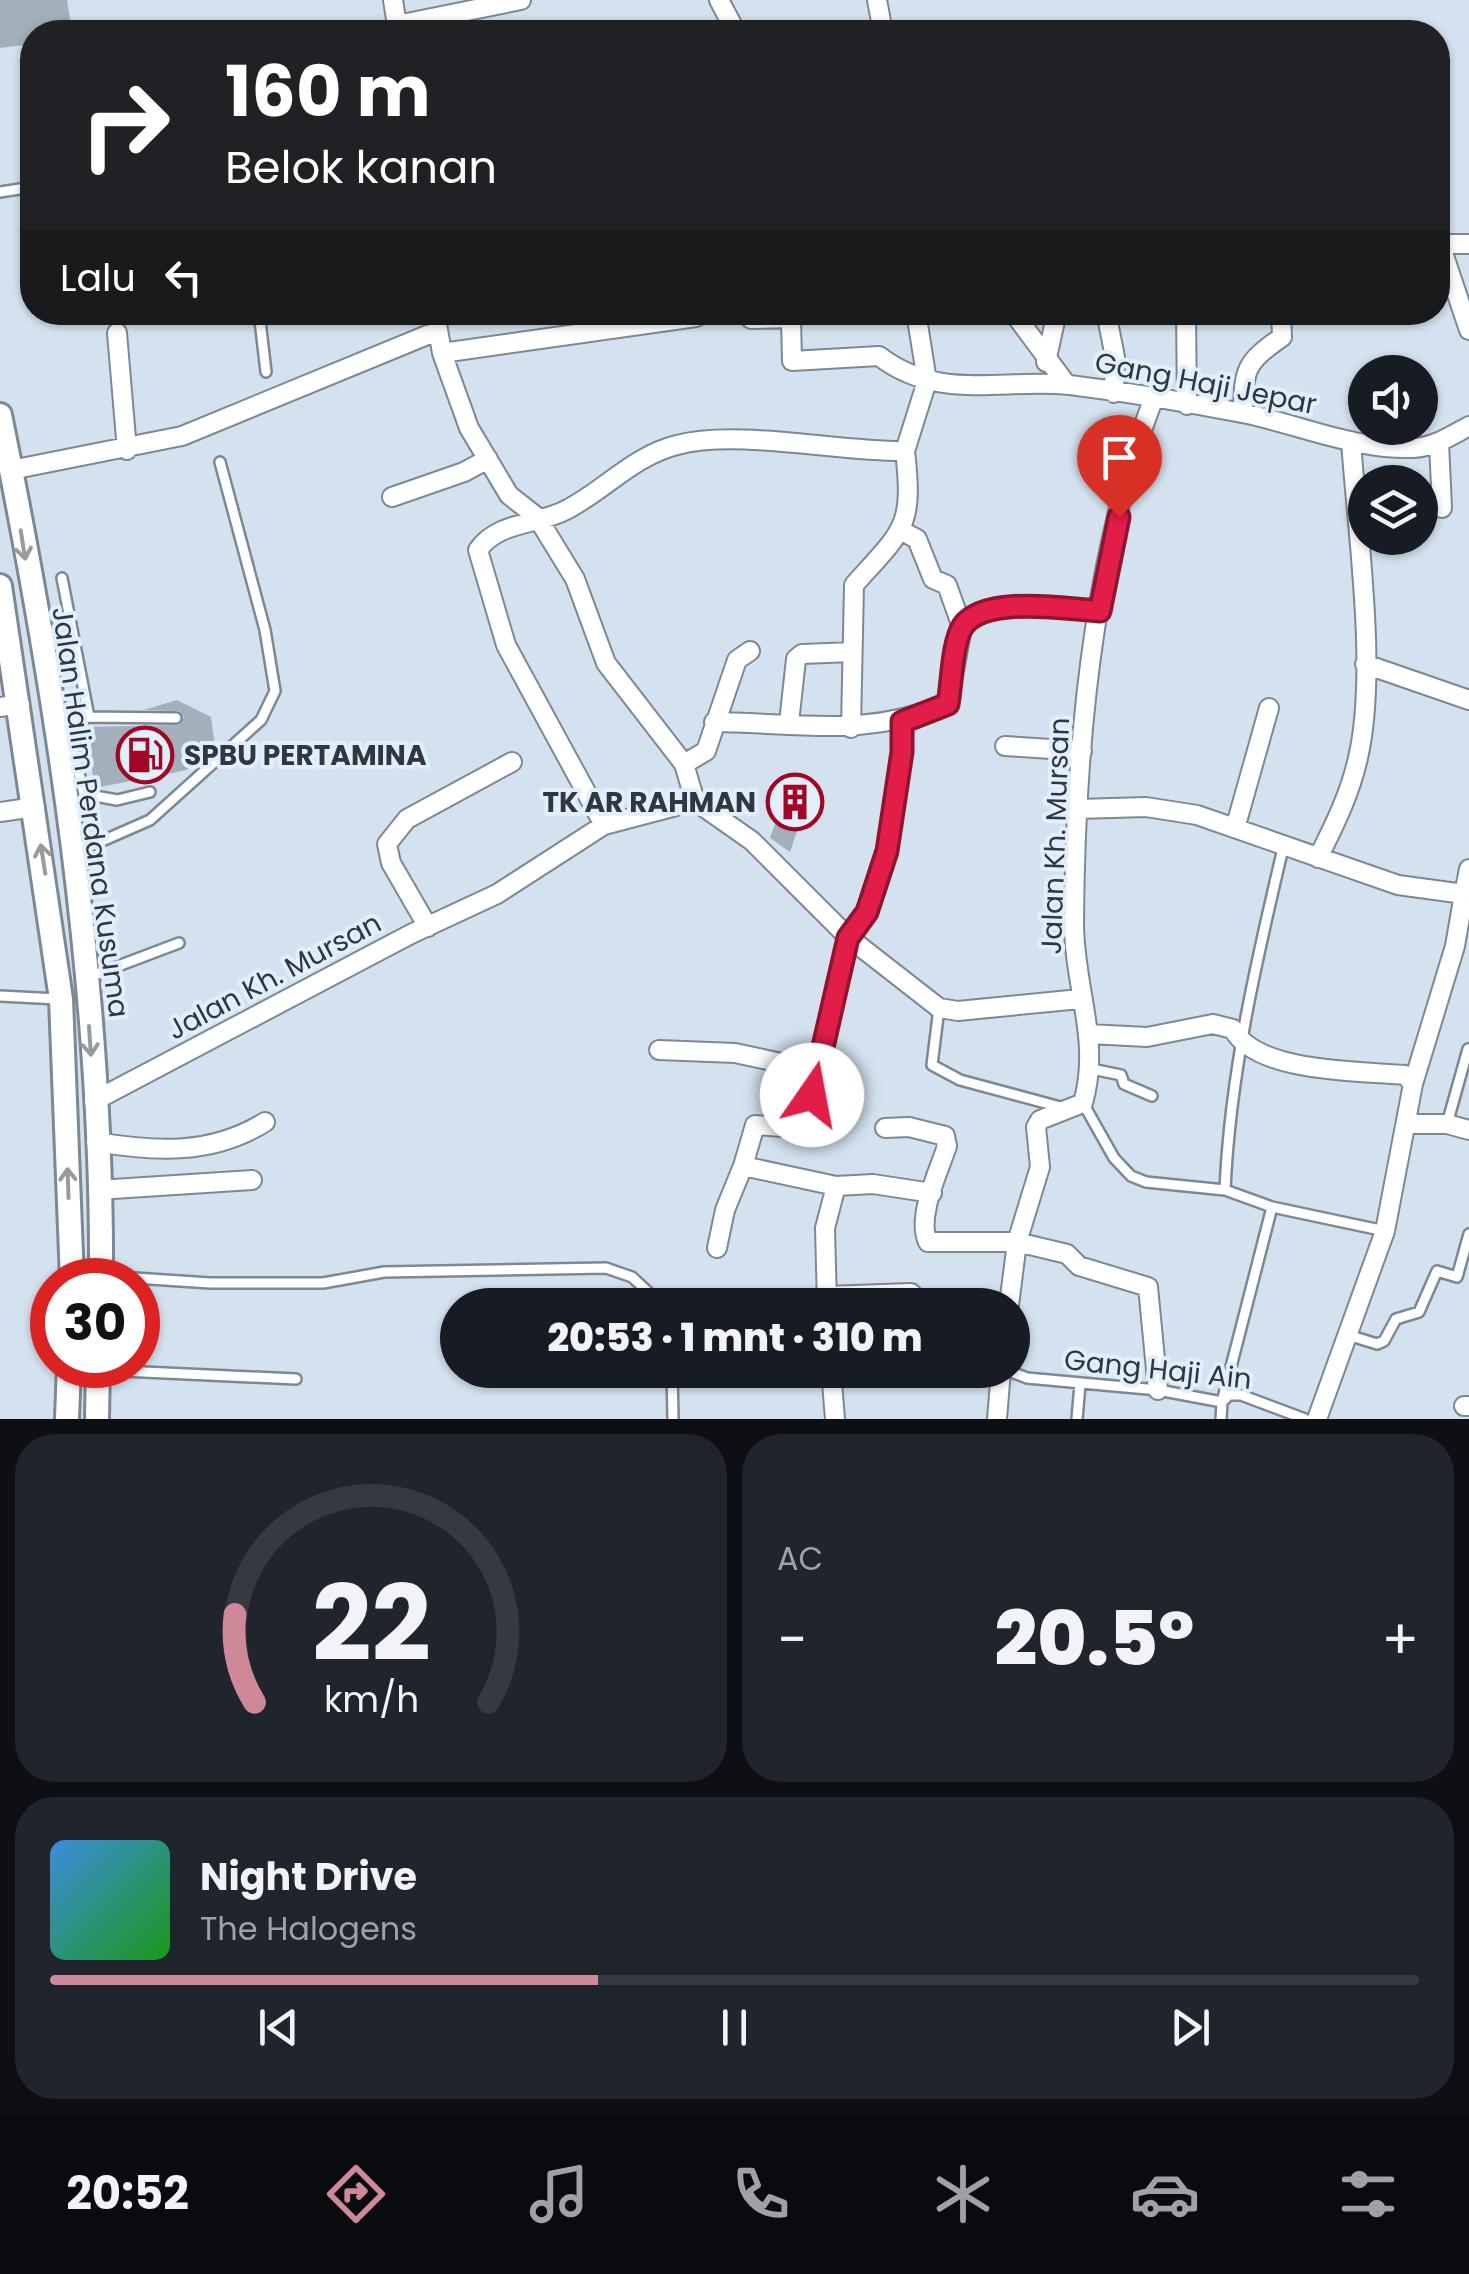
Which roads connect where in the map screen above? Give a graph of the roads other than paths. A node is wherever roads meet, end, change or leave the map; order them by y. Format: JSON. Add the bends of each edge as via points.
{"nodes":[{"id":1,"x":521,"y":0,"type":"edge"},
{"id":2,"x":433,"y":20,"type":"edge"},
{"id":3,"x":1450,"y":276,"type":"edge"},
{"id":4,"x":261,"y":325,"type":"edge"},
{"id":5,"x":429,"y":325,"type":"edge"},
{"id":6,"x":437,"y":325,"type":"edge"},
{"id":7,"x":570,"y":325,"type":"edge"},
{"id":8,"x":792,"y":325,"type":"edge"},
{"id":9,"x":918,"y":325,"type":"edge"},
{"id":10,"x":1022,"y":325,"type":"edge"},
{"id":11,"x":1054,"y":325,"type":"edge"},
{"id":12,"x":1109,"y":325,"type":"edge"},
{"id":13,"x":1186,"y":325,"type":"edge"},
{"id":14,"x":1282,"y":325,"type":"edge"},
{"id":15,"x":1469,"y":330,"type":"edge"},
{"id":16,"x":118,"y":333,"type":"dead end"},
{"id":17,"x":442,"y":353,"type":"junction"},
{"id":18,"x":1046,"y":362,"type":"junction"},
{"id":19,"x":266,"y":372,"type":"dead end"},
{"id":20,"x":927,"y":381,"type":"junction"},
{"id":21,"x":1066,"y":385,"type":"junction"},
{"id":22,"x":1114,"y":393,"type":"junction"},
{"id":23,"x":1153,"y":400,"type":"junction"},
{"id":24,"x":1187,"y":405,"type":"junction"},
{"id":25,"x":1243,"y":414,"type":"junction"},
{"id":26,"x":0,"y":415,"type":"edge"},
{"id":27,"x":1469,"y":426,"type":"edge"},
{"id":28,"x":1348,"y":439,"type":"edge"},
{"id":29,"x":1438,"y":443,"type":"joint"},
{"id":30,"x":1351,"y":445,"type":"edge"},
{"id":31,"x":1390,"y":445,"type":"edge"},
{"id":32,"x":1428,"y":445,"type":"edge"},
{"id":33,"x":127,"y":450,"type":"junction"},
{"id":34,"x":906,"y":451,"type":"junction"},
{"id":35,"x":488,"y":459,"type":"junction"},
{"id":36,"x":220,"y":462,"type":"dead end"},
{"id":37,"x":11,"y":470,"type":"junction"},
{"id":38,"x":392,"y":497,"type":"dead end"},
{"id":39,"x":1442,"y":508,"type":"dead end"},
{"id":40,"x":537,"y":517,"type":"junction"},
{"id":41,"x":902,"y":532,"type":"junction"},
{"id":42,"x":62,"y":578,"type":"dead end"},
{"id":43,"x":1,"y":597,"type":"edge"},
{"id":44,"x":1100,"y":611,"type":"junction"},
{"id":45,"x":962,"y":628,"type":"junction"},
{"id":46,"x":750,"y":651,"type":"dead end"},
{"id":47,"x":852,"y":652,"type":"junction"},
{"id":48,"x":1365,"y":664,"type":"junction"},
{"id":49,"x":1469,"y":700,"type":"edge"},
{"id":50,"x":10,"y":706,"type":"edge"},
{"id":51,"x":1268,"y":708,"type":"dead end"},
{"id":52,"x":89,"y":717,"type":"junction"},
{"id":53,"x":176,"y":718,"type":"dead end"},
{"id":54,"x":714,"y":722,"type":"junction"},
{"id":55,"x":902,"y":722,"type":"junction"},
{"id":56,"x":789,"y":723,"type":"junction"},
{"id":57,"x":851,"y":728,"type":"junction"},
{"id":58,"x":61,"y":731,"type":"junction"},
{"id":59,"x":1005,"y":746,"type":"dead end"},
{"id":60,"x":1082,"y":751,"type":"junction"},
{"id":61,"x":512,"y":762,"type":"dead end"},
{"id":62,"x":684,"y":764,"type":"junction"},
{"id":63,"x":150,"y":792,"type":"dead end"},
{"id":64,"x":74,"y":796,"type":"junction"},
{"id":65,"x":695,"y":801,"type":"junction"},
{"id":66,"x":35,"y":807,"type":"junction"},
{"id":67,"x":1078,"y":809,"type":"junction"},
{"id":68,"x":0,"y":812,"type":"edge"},
{"id":69,"x":604,"y":824,"type":"junction"},
{"id":70,"x":1236,"y":826,"type":"junction"},
{"id":71,"x":1284,"y":844,"type":"junction"},
{"id":72,"x":72,"y":854,"type":"junction"},
{"id":73,"x":1318,"y":858,"type":"junction"},
{"id":74,"x":1469,"y":869,"type":"edge"},
{"id":75,"x":1464,"y":894,"type":"junction"},
{"id":76,"x":428,"y":927,"type":"junction"},
{"id":77,"x":848,"y":938,"type":"junction"},
{"id":78,"x":179,"y":942,"type":"dead end"},
{"id":79,"x":86,"y":978,"type":"junction"},
{"id":80,"x":0,"y":996,"type":"edge"},
{"id":81,"x":60,"y":999,"type":"junction"},
{"id":82,"x":1080,"y":999,"type":"junction"},
{"id":83,"x":939,"y":1008,"type":"junction"},
{"id":84,"x":1090,"y":1034,"type":"junction"},
{"id":85,"x":1239,"y":1041,"type":"junction"},
{"id":86,"x":1468,"y":1049,"type":"edge"},
{"id":87,"x":660,"y":1050,"type":"dead end"},
{"id":88,"x":1092,"y":1070,"type":"junction"},
{"id":89,"x":818,"y":1071,"type":"junction"},
{"id":90,"x":1414,"y":1084,"type":"junction"},
{"id":91,"x":1152,"y":1096,"type":"dead end"},
{"id":92,"x":94,"y":1101,"type":"junction"},
{"id":93,"x":1076,"y":1107,"type":"junction"},
{"id":94,"x":265,"y":1122,"type":"dead end"},
{"id":95,"x":1408,"y":1124,"type":"junction"},
{"id":96,"x":1447,"y":1124,"type":"junction"},
{"id":97,"x":886,"y":1128,"type":"dead end"},
{"id":98,"x":1469,"y":1130,"type":"edge"},
{"id":99,"x":96,"y":1142,"type":"junction"},
{"id":100,"x":743,"y":1166,"type":"junction"},
{"id":101,"x":252,"y":1180,"type":"dead end"},
{"id":102,"x":836,"y":1186,"type":"junction"},
{"id":103,"x":98,"y":1190,"type":"junction"},
{"id":104,"x":1225,"y":1190,"type":"junction"},
{"id":105,"x":932,"y":1193,"type":"junction"},
{"id":106,"x":1272,"y":1207,"type":"junction"},
{"id":107,"x":1385,"y":1231,"type":"junction"},
{"id":108,"x":1469,"y":1234,"type":"edge"},
{"id":109,"x":1017,"y":1242,"type":"junction"},
{"id":110,"x":717,"y":1248,"type":"dead end"},
{"id":111,"x":71,"y":1258,"type":"edge"},
{"id":112,"x":100,"y":1258,"type":"edge"},
{"id":113,"x":160,"y":1281,"type":"edge"},
{"id":114,"x":644,"y":1288,"type":"edge"},
{"id":115,"x":827,"y":1288,"type":"edge"},
{"id":116,"x":1011,"y":1288,"type":"edge"},
{"id":117,"x":1348,"y":1335,"type":"junction"},
{"id":118,"x":160,"y":1371,"type":"edge"},
{"id":119,"x":1030,"y":1378,"type":"edge"},
{"id":120,"x":296,"y":1379,"type":"dead end"},
{"id":121,"x":1080,"y":1384,"type":"junction"},
{"id":122,"x":68,"y":1388,"type":"edge"},
{"id":123,"x":97,"y":1388,"type":"edge"},
{"id":124,"x":672,"y":1388,"type":"edge"},
{"id":125,"x":832,"y":1388,"type":"edge"},
{"id":126,"x":1001,"y":1388,"type":"edge"},
{"id":127,"x":1158,"y":1390,"type":"junction"},
{"id":128,"x":1222,"y":1402,"type":"junction"},
{"id":129,"x":67,"y":1419,"type":"edge"},
{"id":130,"x":96,"y":1419,"type":"edge"},
{"id":131,"x":673,"y":1419,"type":"edge"},
{"id":132,"x":835,"y":1419,"type":"edge"},
{"id":133,"x":997,"y":1419,"type":"edge"},
{"id":134,"x":1077,"y":1419,"type":"edge"},
{"id":135,"x":1221,"y":1419,"type":"edge"},
{"id":136,"x":1305,"y":1419,"type":"edge"},
{"id":137,"x":1317,"y":1419,"type":"edge"}],
"edges":[{"from":1,"to":2,"type":"street"},
{"from":3,"to":15,"type":"street"},
{"from":4,"to":19,"type":"lane"},
{"from":5,"to":33,"type":"street","via":[[194,431]]},
{"from":6,"to":17,"type":"street"},
{"from":7,"to":17,"type":"street"},
{"from":8,"to":20,"type":"street","via":[[792,360],[879,356]]},
{"from":9,"to":20,"type":"street"},
{"from":10,"to":18,"type":"street"},
{"from":11,"to":18,"type":"street"},
{"from":12,"to":22,"type":"street"},
{"from":13,"to":24,"type":"street"},
{"from":14,"to":25,"type":"street","via":[[1282,337],[1251,359],[1244,374]]},
{"from":16,"to":33,"type":"street"},
{"from":17,"to":35,"type":"street","via":[[469,428]]},
{"from":18,"to":21,"type":"street"},
{"from":20,"to":21,"type":"street","name":"Gang Haji Jepar"},
{"from":20,"to":34,"type":"street"},
{"from":21,"to":22,"type":"street","name":"Gang Haji Jepar"},
{"from":22,"to":23,"type":"street","name":"Gang Haji Jepar"},
{"from":23,"to":24,"type":"street","name":"Gang Haji Jepar"},
{"from":23,"to":44,"type":"street","name":"Jalan Kh. Mursan","via":[[1137,442]]},
{"from":24,"to":25,"type":"street","name":"Gang Haji Jepar"},
{"from":25,"to":28,"type":"street","name":"Gang Haji Jepar"},
{"from":26,"to":37,"type":"main road","name":"Jalan Halim Perdana Kusuma"},
{"from":27,"to":29,"type":"street","name":"Gang Haji Jepar"},
{"from":29,"to":39,"type":"street"},
{"from":30,"to":48,"type":"street"},
{"from":31,"to":32,"type":"street","name":"Gang Haji Jepar"},
{"from":33,"to":37,"type":"street"},
{"from":34,"to":40,"type":"street","via":[[760,441],[679,444],[632,463],[564,512]]},
{"from":34,"to":41,"type":"street","via":[[910,491]]},
{"from":35,"to":38,"type":"street"},
{"from":35,"to":40,"type":"street","via":[[509,496]]},
{"from":36,"to":72,"type":"lane","via":[[275,691],[261,720],[150,820]]},
{"from":37,"to":58,"type":"main road","name":"Jalan Halim Perdana Kusuma","one_way":true},
{"from":40,"to":62,"type":"street","via":[[575,578],[606,663]]},
{"from":40,"to":69,"type":"street","via":[[486,539],[478,550],[480,563],[506,645]]},
{"from":41,"to":45,"type":"street","via":[[917,539],[933,579],[947,585]]},
{"from":41,"to":47,"type":"street","via":[[854,585]]},
{"from":42,"to":52,"type":"lane"},
{"from":43,"to":50,"type":"main road","name":"Jalan Halim Perdana Kusuma"},
{"from":44,"to":45,"type":"street","via":[[996,607],[978,612]]},
{"from":44,"to":60,"type":"street","name":"Jalan Kh. Mursan"},
{"from":45,"to":55,"type":"street","via":[[948,704]]},
{"from":46,"to":54,"type":"street","via":[[738,660]]},
{"from":47,"to":56,"type":"street","via":[[796,659]]},
{"from":47,"to":57,"type":"street"},
{"from":48,"to":49,"type":"street"},
{"from":48,"to":73,"type":"street","via":[[1359,755],[1342,812]]},
{"from":50,"to":66,"type":"main road","name":"Jalan Halim Perdana Kusuma"},
{"from":51,"to":70,"type":"street"},
{"from":52,"to":53,"type":"lane"},
{"from":52,"to":58,"type":"lane"},
{"from":54,"to":56,"type":"street"},
{"from":54,"to":62,"type":"street","via":[[706,752]]},
{"from":55,"to":57,"type":"street"},
{"from":55,"to":77,"type":"street","via":[[887,851],[867,912]]},
{"from":56,"to":57,"type":"street"},
{"from":58,"to":64,"type":"main road","name":"Jalan Halim Perdana Kusuma"},
{"from":59,"to":60,"type":"street"},
{"from":60,"to":67,"type":"street","name":"Jalan Kh. Mursan"},
{"from":61,"to":76,"type":"street","via":[[407,820],[388,844],[391,863]]},
{"from":62,"to":65,"type":"street"},
{"from":63,"to":64,"type":"lane","via":[[102,800]]},
{"from":64,"to":72,"type":"main road","name":"Jalan Halim Perdana Kusuma"},
{"from":65,"to":69,"type":"street","name":"Jalan Kh. Mursan"},
{"from":65,"to":77,"type":"street","via":[[752,841]]},
{"from":66,"to":68,"type":"street"},
{"from":81,"to":66,"type":"main road","name":"Jalan Halim Perdana Kusuma","one_way":true},
{"from":67,"to":70,"type":"street","via":[[1146,806]]},
{"from":67,"to":82,"type":"street","name":"Jalan Kh. Mursan","via":[[1074,927]]},
{"from":69,"to":76,"type":"street","name":"Jalan Kh. Mursan","via":[[497,894]]},
{"from":70,"to":71,"type":"street"},
{"from":71,"to":73,"type":"street"},
{"from":71,"to":85,"type":"lane"},
{"from":72,"to":79,"type":"main road","name":"Jalan Halim Perdana Kusuma"},
{"from":73,"to":75,"type":"street","via":[[1398,885]]},
{"from":74,"to":75,"type":"street"},
{"from":75,"to":90,"type":"street"},
{"from":76,"to":92,"type":"street","name":"Jalan Kh. Mursan"},
{"from":77,"to":83,"type":"street"},
{"from":77,"to":89,"type":"street"},
{"from":78,"to":79,"type":"lane"},
{"from":79,"to":92,"type":"main road","name":"Jalan Halim Perdana Kusuma","one_way":true},
{"from":80,"to":81,"type":"lane"},
{"from":111,"to":81,"type":"main road","name":"Jalan Halim Perdana Kusuma","one_way":true},
{"from":82,"to":83,"type":"street"},
{"from":82,"to":84,"type":"street","name":"Jalan Kh. Mursan"},
{"from":83,"to":93,"type":"lane","via":[[932,1065],[960,1080]]},
{"from":84,"to":85,"type":"street","via":[[1147,1036],[1213,1024],[1233,1029]]},
{"from":84,"to":88,"type":"street","name":"Jalan Kh. Mursan"},
{"from":85,"to":90,"type":"street","via":[[1298,1064],[1405,1075]]},
{"from":85,"to":104,"type":"lane"},
{"from":86,"to":96,"type":"lane"},
{"from":87,"to":89,"type":"street","via":[[735,1054]]},
{"from":88,"to":91,"type":"lane","via":[[1122,1075],[1124,1084]]},
{"from":88,"to":93,"type":"street","name":"Jalan Kh. Mursan"},
{"from":89,"to":100,"type":"street","via":[[802,1126],[756,1126]]},
{"from":90,"to":95,"type":"street"},
{"from":92,"to":99,"type":"main road","name":"Jalan Halim Perdana Kusuma"},
{"from":93,"to":104,"type":"lane","via":[[1131,1176]]},
{"from":93,"to":109,"type":"street","via":[[1036,1127],[1040,1167]]},
{"from":94,"to":99,"type":"street","via":[[207,1148]]},
{"from":95,"to":96,"type":"street"},
{"from":95,"to":107,"type":"street"},
{"from":96,"to":98,"type":"street"},
{"from":97,"to":105,"type":"street","via":[[945,1136]]},
{"from":99,"to":103,"type":"main road","name":"Jalan Halim Perdana Kusuma"},
{"from":100,"to":102,"type":"street"},
{"from":100,"to":110,"type":"street"},
{"from":101,"to":103,"type":"street"},
{"from":102,"to":105,"type":"street"},
{"from":102,"to":115,"type":"street","via":[[825,1228]]},
{"from":103,"to":112,"type":"main road","name":"Jalan Halim Perdana Kusuma"},
{"from":104,"to":106,"type":"lane"},
{"from":105,"to":109,"type":"street","via":[[928,1242]]},
{"from":106,"to":107,"type":"lane"},
{"from":106,"to":128,"type":"lane"},
{"from":107,"to":117,"type":"street"},
{"from":108,"to":117,"type":"lane","via":[[1458,1278],[1437,1271],[1419,1312],[1396,1319],[1377,1344]]},
{"from":109,"to":116,"type":"street"},
{"from":109,"to":127,"type":"street","via":[[1148,1287]]},
{"from":113,"to":114,"type":"lane","via":[[323,1283],[384,1272],[606,1268]]},
{"from":117,"to":137,"type":"street"},
{"from":118,"to":120,"type":"lane"},
{"from":119,"to":121,"type":"lane","name":"Gang Haji Ain"},
{"from":121,"to":127,"type":"lane","name":"Gang Haji Ain"},
{"from":121,"to":134,"type":"lane"},
{"from":122,"to":129,"type":"main road"},
{"from":123,"to":130,"type":"main road"},
{"from":124,"to":131,"type":"lane"},
{"from":125,"to":132,"type":"street"},
{"from":126,"to":133,"type":"street"},
{"from":127,"to":128,"type":"lane","name":"Gang Haji Ain"},
{"from":128,"to":135,"type":"lane"},
{"from":128,"to":136,"type":"lane","name":"Gang Haji Ain","via":[[1240,1396]]}]}
